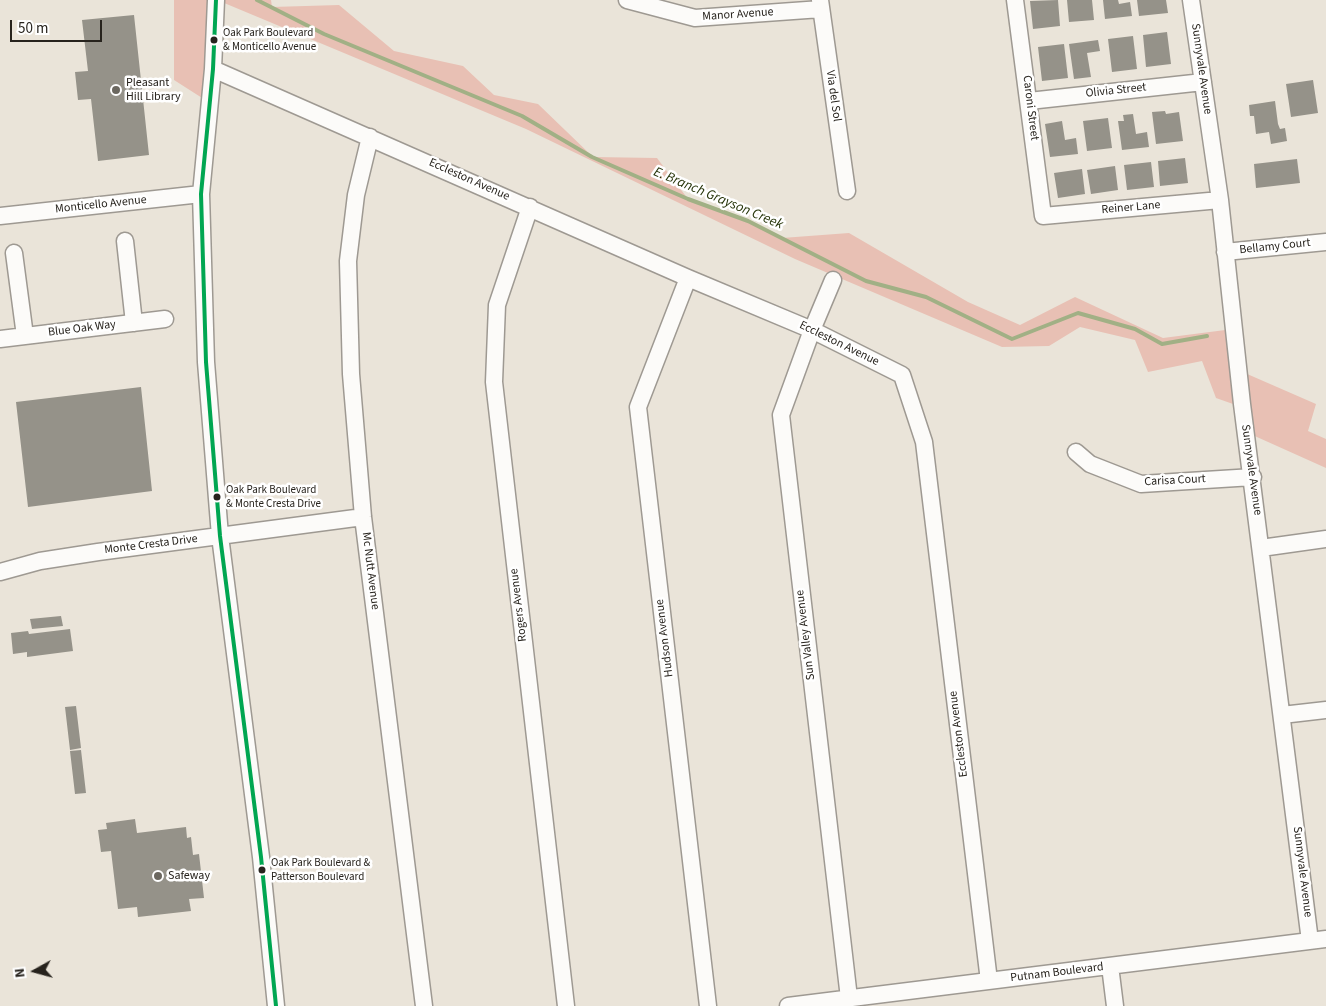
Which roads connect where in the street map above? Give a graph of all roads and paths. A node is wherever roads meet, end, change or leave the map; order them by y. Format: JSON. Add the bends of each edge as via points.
{"nodes":[{"id":1,"x":216,"y":0,"type":"edge"},
{"id":2,"x":627,"y":0,"type":"edge"},
{"id":3,"x":1015,"y":0,"type":"edge"},
{"id":4,"x":1191,"y":0,"type":"edge"},
{"id":5,"x":820,"y":4,"type":"edge"},
{"id":6,"x":214,"y":69,"type":"junction"},
{"id":7,"x":1203,"y":82,"type":"junction"},
{"id":8,"x":1029,"y":101,"type":"junction"},
{"id":9,"x":370,"y":137,"type":"junction"},
{"id":10,"x":847,"y":191,"type":"dead end"},
{"id":11,"x":202,"y":194,"type":"junction"},
{"id":12,"x":1220,"y":200,"type":"junction"},
{"id":13,"x":530,"y":207,"type":"junction"},
{"id":14,"x":0,"y":216,"type":"edge"},
{"id":15,"x":1043,"y":216,"type":"joint"},
{"id":16,"x":125,"y":241,"type":"dead end"},
{"id":17,"x":1326,"y":242,"type":"edge"},
{"id":18,"x":1225,"y":252,"type":"junction"},
{"id":19,"x":14,"y":254,"type":"dead end"},
{"id":20,"x":688,"y":278,"type":"junction"},
{"id":21,"x":833,"y":280,"type":"dead end"},
{"id":22,"x":165,"y":319,"type":"dead end"},
{"id":23,"x":134,"y":323,"type":"junction"},
{"id":24,"x":812,"y":330,"type":"junction"},
{"id":25,"x":25,"y":336,"type":"junction"},
{"id":26,"x":0,"y":339,"type":"edge"},
{"id":27,"x":1076,"y":452,"type":"dead end"},
{"id":28,"x":1252,"y":477,"type":"junction"},
{"id":29,"x":363,"y":517,"type":"junction"},
{"id":30,"x":220,"y":536,"type":"junction"},
{"id":31,"x":1326,"y":539,"type":"edge"},
{"id":32,"x":1261,"y":548,"type":"junction"},
{"id":33,"x":0,"y":572,"type":"edge"},
{"id":34,"x":1326,"y":710,"type":"edge"},
{"id":35,"x":1282,"y":715,"type":"junction"},
{"id":36,"x":1318,"y":940,"type":"edge"},
{"id":37,"x":1110,"y":966,"type":"junction"},
{"id":38,"x":989,"y":981,"type":"junction"},
{"id":39,"x":849,"y":998,"type":"junction"},
{"id":40,"x":276,"y":1006,"type":"edge"},
{"id":41,"x":424,"y":1006,"type":"edge"},
{"id":42,"x":566,"y":1006,"type":"edge"},
{"id":43,"x":708,"y":1006,"type":"edge"},
{"id":44,"x":788,"y":1006,"type":"edge"},
{"id":45,"x":1115,"y":1006,"type":"edge"}],
"edges":[{"from":1,"to":6,"type":"street"},
{"from":2,"to":5,"type":"street","name":"Manor Avenue","via":[[695,18]]},
{"from":3,"to":8,"type":"street","name":"Caroni Street"},
{"from":4,"to":7,"type":"street","name":"Sunnyvale Avenue"},
{"from":5,"to":10,"type":"street","name":"Via del Sol"},
{"from":6,"to":9,"type":"street","name":"Eccleston Avenue"},
{"from":6,"to":11,"type":"street"},
{"from":7,"to":8,"type":"street","name":"Olivia Street"},
{"from":7,"to":12,"type":"street","name":"Sunnyvale Avenue"},
{"from":8,"to":15,"type":"street","name":"Caroni Street"},
{"from":9,"to":13,"type":"street","name":"Eccleston Avenue"},
{"from":9,"to":29,"type":"street","name":"Mc Nutt Avenue","via":[[356,195],[348,262],[351,374]]},
{"from":11,"to":14,"type":"street","name":"Monticello Avenue"},
{"from":11,"to":30,"type":"street","via":[[206,362]]},
{"from":12,"to":15,"type":"street","name":"Reiner Lane"},
{"from":12,"to":18,"type":"street","name":"Sunnyvale Avenue"},
{"from":13,"to":20,"type":"street","name":"Eccleston Avenue"},
{"from":13,"to":42,"type":"street","name":"Rogers Avenue","via":[[497,305],[494,382]]},
{"from":16,"to":23,"type":"street"},
{"from":17,"to":18,"type":"street","name":"Bellamy Court"},
{"from":18,"to":28,"type":"street","name":"Sunnyvale Avenue"},
{"from":19,"to":25,"type":"street"},
{"from":20,"to":24,"type":"street","name":"Eccleston Avenue"},
{"from":20,"to":43,"type":"street","name":"Hudson Avenue","via":[[638,407]]},
{"from":21,"to":24,"type":"street","name":"Sun Valley Avenue"},
{"from":22,"to":23,"type":"street","name":"Blue Oak Way"},
{"from":23,"to":25,"type":"street","name":"Blue Oak Way"},
{"from":24,"to":38,"type":"street","name":"Eccleston Avenue","via":[[902,375],[924,442]]},
{"from":24,"to":39,"type":"street","name":"Sun Valley Avenue","via":[[781,415]]},
{"from":25,"to":26,"type":"street","name":"Blue Oak Way"},
{"from":27,"to":28,"type":"street","name":"Carisa Court","via":[[1090,464],[1141,484]]},
{"from":28,"to":32,"type":"street","name":"Sunnyvale Avenue"},
{"from":29,"to":30,"type":"street","name":"Monte Cresta Drive"},
{"from":29,"to":41,"type":"street","name":"Mc Nutt Avenue"},
{"from":30,"to":33,"type":"street","name":"Monte Cresta Drive","via":[[40,561]]},
{"from":30,"to":40,"type":"street","via":[[258,829]]},
{"from":31,"to":32,"type":"street"},
{"from":32,"to":35,"type":"street","name":"Sunnyvale Avenue"},
{"from":34,"to":35,"type":"street"},
{"from":35,"to":36,"type":"street","name":"Sunnyvale Avenue"},
{"from":36,"to":37,"type":"street","name":"Putnam Boulevard"},
{"from":37,"to":38,"type":"street","name":"Putnam Boulevard"},
{"from":37,"to":45,"type":"street"},
{"from":38,"to":39,"type":"street","name":"Putnam Boulevard"},
{"from":39,"to":44,"type":"street","name":"Putnam Boulevard"}]}
